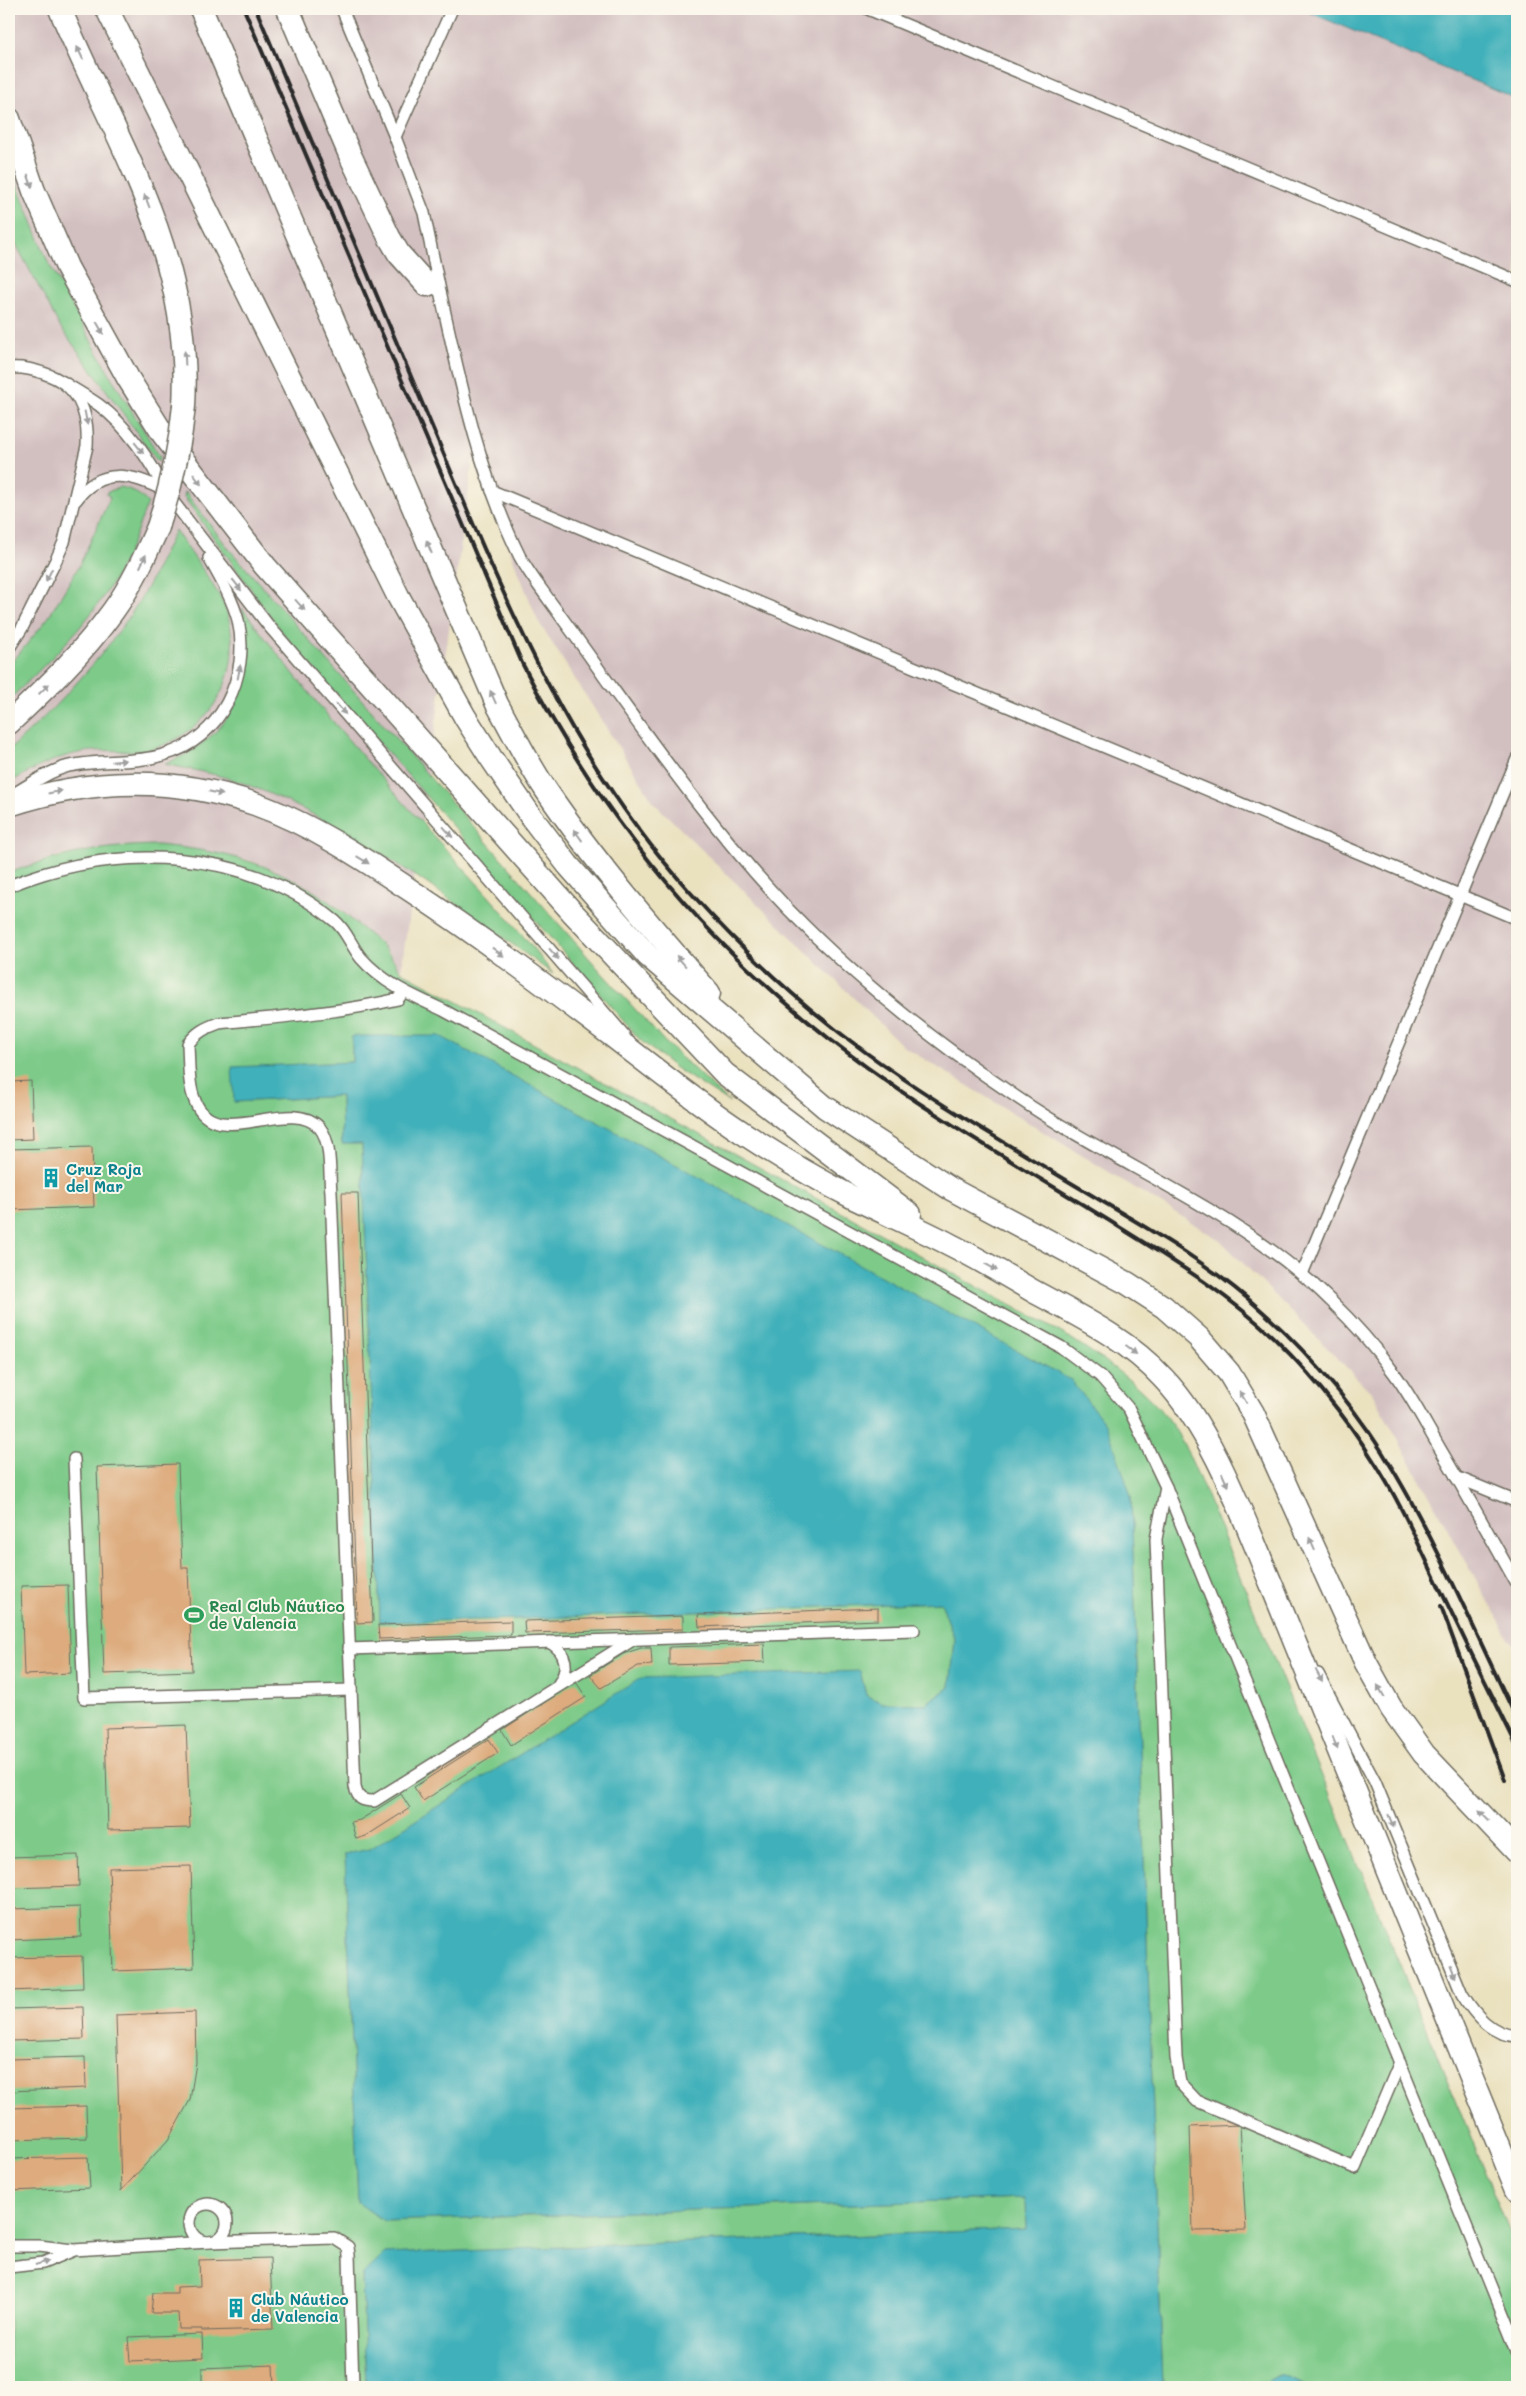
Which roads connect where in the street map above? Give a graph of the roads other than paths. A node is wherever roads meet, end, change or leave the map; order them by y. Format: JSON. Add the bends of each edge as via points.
{"nodes":[{"id":1,"x":60,"y":9,"type":"edge"},
{"id":2,"x":107,"y":9,"type":"edge"},
{"id":3,"x":201,"y":9,"type":"edge"},
{"id":4,"x":288,"y":9,"type":"edge"},
{"id":5,"x":342,"y":9,"type":"edge"},
{"id":6,"x":452,"y":9,"type":"edge"},
{"id":7,"x":868,"y":9,"type":"edge"},
{"id":8,"x":9,"y":119,"type":"edge"},
{"id":9,"x":395,"y":137,"type":"junction"},
{"id":10,"x":1517,"y":282,"type":"edge"},
{"id":11,"x":434,"y":288,"type":"junction"},
{"id":12,"x":9,"y":368,"type":"edge"},
{"id":13,"x":63,"y":382,"type":"junction"},
{"id":14,"x":165,"y":491,"type":"junction"},
{"id":15,"x":492,"y":491,"type":"junction"},
{"id":16,"x":73,"y":504,"type":"junction"},
{"id":17,"x":196,"y":532,"type":"junction"},
{"id":18,"x":9,"y":648,"type":"edge"},
{"id":19,"x":9,"y":722,"type":"edge"},
{"id":20,"x":1517,"y":759,"type":"edge"},
{"id":21,"x":9,"y":798,"type":"edge"},
{"id":22,"x":9,"y":805,"type":"edge"},
{"id":23,"x":9,"y":886,"type":"edge"},
{"id":24,"x":1460,"y":895,"type":"junction"},
{"id":25,"x":1517,"y":920,"type":"edge"},
{"id":26,"x":403,"y":992,"type":"junction"},
{"id":27,"x":759,"y":1050,"type":"junction"},
{"id":28,"x":652,"y":1066,"type":"junction"},
{"id":29,"x":949,"y":1244,"type":"junction"},
{"id":30,"x":1302,"y":1274,"type":"junction"},
{"id":31,"x":74,"y":1459,"type":"dead end"},
{"id":32,"x":1456,"y":1477,"type":"junction"},
{"id":33,"x":1166,"y":1488,"type":"junction"},
{"id":34,"x":1517,"y":1502,"type":"edge"},
{"id":35,"x":1517,"y":1584,"type":"edge"},
{"id":36,"x":1272,"y":1586,"type":"junction"},
{"id":37,"x":914,"y":1630,"type":"dead end"},
{"id":38,"x":634,"y":1640,"type":"junction"},
{"id":39,"x":549,"y":1642,"type":"junction"},
{"id":40,"x":349,"y":1649,"type":"junction"},
{"id":41,"x":557,"y":1687,"type":"junction"},
{"id":42,"x":351,"y":1690,"type":"junction"},
{"id":43,"x":1501,"y":1834,"type":"junction"},
{"id":44,"x":1517,"y":1852,"type":"edge"},
{"id":45,"x":1517,"y":1867,"type":"edge"},
{"id":46,"x":1517,"y":2036,"type":"edge"},
{"id":47,"x":1400,"y":2062,"type":"junction"},
{"id":48,"x":1517,"y":2190,"type":"edge"},
{"id":49,"x":188,"y":2222,"type":"junction"},
{"id":50,"x":209,"y":2242,"type":"junction"},
{"id":51,"x":173,"y":2244,"type":"junction"},
{"id":52,"x":9,"y":2246,"type":"edge"},
{"id":53,"x":74,"y":2250,"type":"junction"},
{"id":54,"x":9,"y":2267,"type":"edge"},
{"id":55,"x":1517,"y":2351,"type":"edge"},
{"id":56,"x":353,"y":2387,"type":"edge"}],
"edges":[{"from":19,"to":1,"type":"street","one_way":true,"bridge":true,"via":[[68,666],[114,611],[142,563],[158,527],[174,472],[184,406],[186,376],[180,314],[160,237],[140,184]]},
{"from":2,"to":27,"type":"street","via":[[398,596],[491,758],[568,865],[648,956]]},
{"from":27,"to":3,"type":"street","one_way":true,"via":[[663,940],[580,837],[546,789],[496,704]]},
{"from":4,"to":11,"type":"street","via":[[350,155],[389,236],[399,254]]},
{"from":5,"to":9,"type":"lane"},
{"from":6,"to":9,"type":"lane"},
{"from":7,"to":10,"type":"lane"},
{"from":8,"to":29,"type":"street","one_way":true,"via":[[34,191],[67,267],[128,378],[169,441],[266,566],[574,914],[725,1074]]},
{"from":9,"to":11,"type":"lane","via":[[424,213]]},
{"from":11,"to":15,"type":"lane"},
{"from":12,"to":13,"type":"lane","via":[[38,371]]},
{"from":13,"to":14,"type":"lane","one_way":true,"via":[[115,419],[154,467]]},
{"from":13,"to":16,"type":"lane","one_way":true,"via":[[79,398],[87,419],[87,446]]},
{"from":14,"to":16,"type":"lane","via":[[142,479],[118,476],[94,483],[83,490]]},
{"from":14,"to":17,"type":"lane"},
{"from":15,"to":24,"type":"lane"},
{"from":15,"to":30,"type":"lane","via":[[523,563],[683,787],[808,928],[854,972],[973,1068],[1085,1140],[1217,1214],[1267,1246]]},
{"from":16,"to":18,"type":"lane","one_way":true,"via":[[56,560]]},
{"from":21,"to":17,"type":"lane","one_way":true,"via":[[69,766],[146,759],[181,749],[218,717],[235,688],[241,638],[234,606]]},
{"from":17,"to":28,"type":"lane","one_way":true,"via":[[268,625]]},
{"from":20,"to":24,"type":"lane"},
{"from":22,"to":28,"type":"street","one_way":true,"via":[[49,793],[120,783],[160,783],[196,788],[257,805],[302,825],[447,914]]},
{"from":23,"to":26,"type":"lane","via":[[61,868],[127,858],[203,862],[240,871],[282,887],[319,908],[338,923],[355,951],[378,975]]},
{"from":24,"to":25,"type":"lane"},
{"from":24,"to":30,"type":"lane"},
{"from":26,"to":33,"type":"lane","via":[[443,1010],[1061,1347],[1100,1376],[1129,1409]]},
{"from":26,"to":40,"type":"lane","via":[[398,999],[384,1002],[219,1023],[205,1028],[188,1044],[194,1100],[199,1111],[211,1120],[226,1124],[293,1116],[309,1120],[320,1129],[326,1140],[331,1192]]},
{"from":43,"to":27,"type":"street","one_way":true,"via":[[1424,1754],[1391,1708],[1366,1664],[1253,1413],[1229,1373],[1199,1338],[1164,1307],[1127,1283],[951,1189],[893,1152],[825,1107]]},
{"from":28,"to":29,"type":"street","via":[[739,1131],[793,1164]]},
{"from":29,"to":36,"type":"street","one_way":true,"via":[[1116,1338],[1164,1378],[1186,1406],[1207,1442]]},
{"from":30,"to":32,"type":"lane","via":[[1358,1328],[1396,1375]]},
{"from":31,"to":42,"type":"lane","via":[[84,1698]]},
{"from":32,"to":34,"type":"lane"},
{"from":32,"to":35,"type":"lane"},
{"from":33,"to":47,"type":"lane"},
{"from":33,"to":47,"type":"lane","via":[[1156,1539],[1176,2058],[1180,2083],[1196,2101],[1355,2168]]},
{"from":36,"to":46,"type":"lane","one_way":true,"via":[[1375,1782],[1462,1994],[1471,2009],[1489,2026]]},
{"from":36,"to":48,"type":"street","one_way":true},
{"from":37,"to":38,"type":"lane"},
{"from":38,"to":39,"type":"lane"},
{"from":38,"to":41,"type":"lane"},
{"from":39,"to":40,"type":"lane"},
{"from":39,"to":41,"type":"lane","via":[[559,1647],[564,1657],[564,1677]]},
{"from":40,"to":42,"type":"lane"},
{"from":41,"to":42,"type":"lane","via":[[374,1801],[364,1801],[357,1796],[355,1787]]},
{"from":43,"to":44,"type":"street"},
{"from":43,"to":45,"type":"lane"},
{"from":47,"to":55,"type":"lane"},
{"from":49,"to":50,"type":"lane","via":[[196,2238]]},
{"from":49,"to":50,"type":"lane","via":[[198,2206],[211,2204],[221,2209],[226,2218],[225,2229],[219,2238]]},
{"from":49,"to":51,"type":"lane","via":[[185,2236]]},
{"from":50,"to":51,"type":"lane"},
{"from":50,"to":56,"type":"lane","via":[[334,2238],[348,2247]]},
{"from":51,"to":53,"type":"lane"},
{"from":52,"to":53,"type":"lane"},
{"from":54,"to":53,"type":"lane","one_way":true,"via":[[43,2263]]}]}
